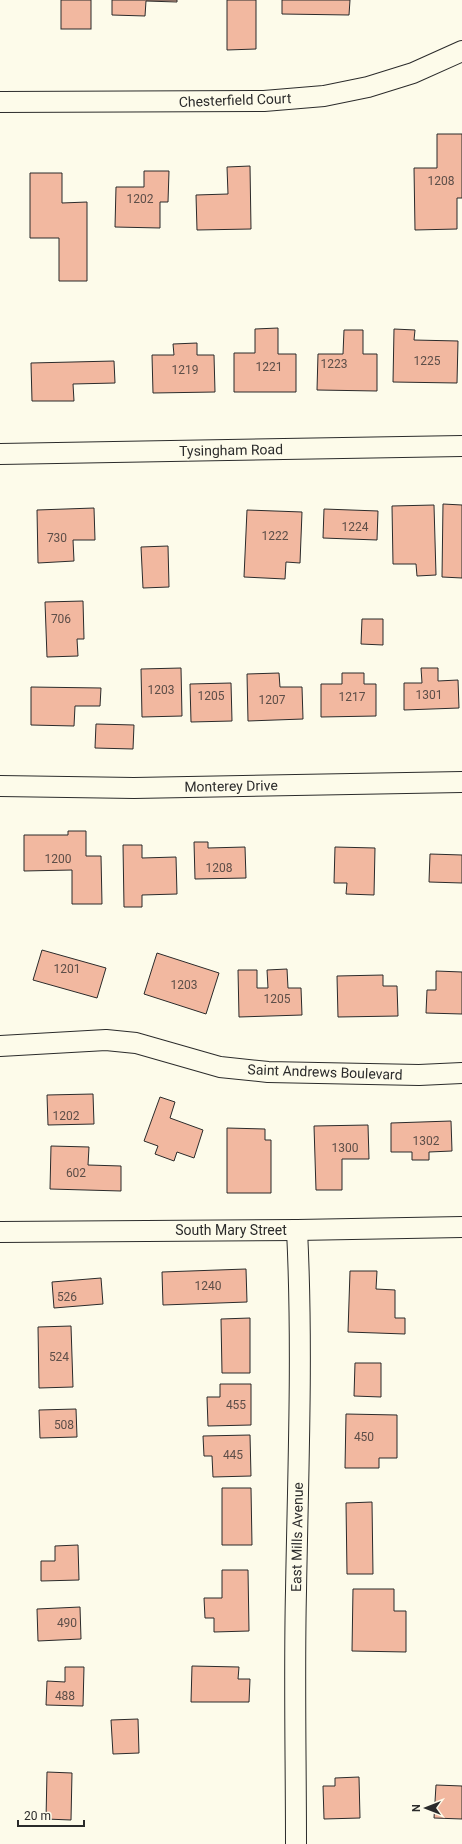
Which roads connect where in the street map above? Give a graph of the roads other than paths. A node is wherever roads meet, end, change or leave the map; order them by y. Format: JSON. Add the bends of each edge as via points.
{"nodes":[{"id":1,"x":462,"y":51,"type":"edge"},
{"id":2,"x":0,"y":102,"type":"edge"},
{"id":3,"x":462,"y":446,"type":"edge"},
{"id":4,"x":0,"y":454,"type":"edge"},
{"id":5,"x":462,"y":782,"type":"edge"},
{"id":6,"x":0,"y":786,"type":"edge"},
{"id":7,"x":0,"y":1046,"type":"edge"},
{"id":8,"x":462,"y":1073,"type":"edge"},
{"id":9,"x":462,"y":1227,"type":"edge"},
{"id":10,"x":297,"y":1230,"type":"junction"},
{"id":11,"x":0,"y":1232,"type":"edge"},
{"id":12,"x":296,"y":1844,"type":"edge"}],
"edges":[{"from":1,"to":2,"type":"street","name":"Chesterfield Court","via":[[413,73],[368,87],[324,96],[264,101]]},
{"from":3,"to":4,"type":"street","name":"Tysingham Road"},
{"from":5,"to":6,"type":"street","name":"Monterey Drive","via":[[134,788]]},
{"from":7,"to":8,"type":"street","name":"Saint Andrews Boulevard","via":[[106,1040],[136,1043],[220,1067],[268,1072],[419,1075]]},
{"from":9,"to":10,"type":"street","name":"South Mary Street"},
{"from":10,"to":11,"type":"street","name":"South Mary Street"},
{"from":10,"to":12,"type":"street","name":"East Mills Avenue","via":[[300,1285],[300,1412],[296,1593]]}]}
